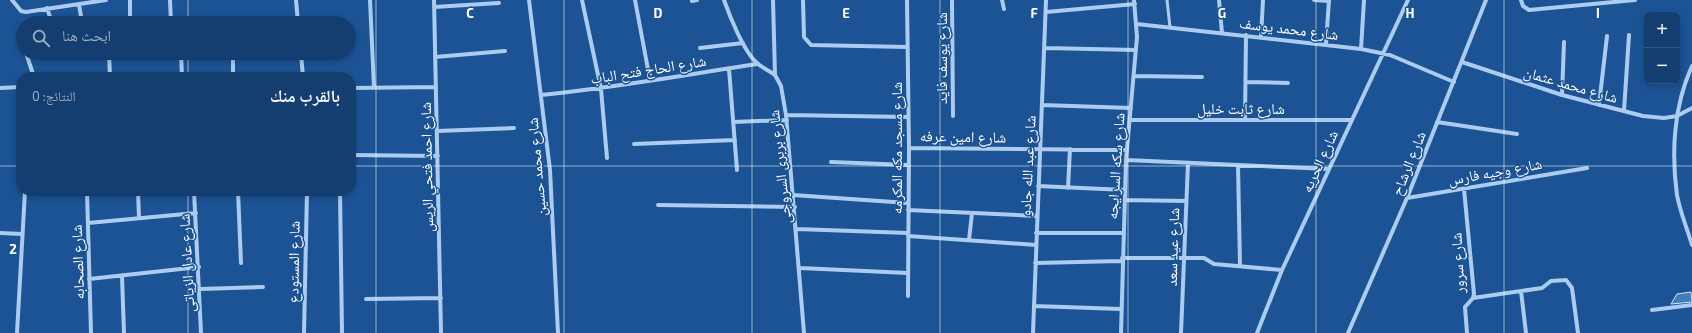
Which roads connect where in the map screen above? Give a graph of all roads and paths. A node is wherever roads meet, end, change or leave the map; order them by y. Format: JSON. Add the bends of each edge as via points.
{"nodes":[{"id":1,"x":12,"y":0,"type":"edge"},
{"id":2,"x":106,"y":0,"type":"edge"},
{"id":3,"x":130,"y":0,"type":"edge"},
{"id":4,"x":170,"y":0,"type":"edge"},
{"id":5,"x":296,"y":0,"type":"edge"},
{"id":6,"x":370,"y":0,"type":"edge"},
{"id":7,"x":434,"y":0,"type":"edge"},
{"id":8,"x":529,"y":0,"type":"edge"},
{"id":9,"x":582,"y":0,"type":"edge"},
{"id":10,"x":635,"y":0,"type":"edge"},
{"id":11,"x":697,"y":0,"type":"edge"},
{"id":12,"x":724,"y":0,"type":"edge"},
{"id":13,"x":773,"y":0,"type":"edge"},
{"id":14,"x":803,"y":0,"type":"edge"},
{"id":15,"x":907,"y":0,"type":"edge"},
{"id":16,"x":952,"y":0,"type":"edge"},
{"id":17,"x":1002,"y":0,"type":"edge"},
{"id":18,"x":1046,"y":0,"type":"edge"},
{"id":19,"x":1167,"y":0,"type":"edge"},
{"id":20,"x":1219,"y":0,"type":"edge"},
{"id":21,"x":1263,"y":0,"type":"edge"},
{"id":22,"x":1314,"y":0,"type":"edge"},
{"id":23,"x":1329,"y":0,"type":"edge"},
{"id":24,"x":1364,"y":0,"type":"edge"},
{"id":25,"x":1408,"y":0,"type":"edge"},
{"id":26,"x":1486,"y":0,"type":"edge"},
{"id":27,"x":1521,"y":0,"type":"edge"},
{"id":28,"x":1635,"y":0,"type":"edge"},
{"id":29,"x":692,"y":1,"type":"dead end"},
{"id":30,"x":83,"y":2,"type":"edge"},
{"id":31,"x":1135,"y":2,"type":"edge"},
{"id":32,"x":499,"y":3,"type":"dead end"},
{"id":33,"x":434,"y":7,"type":"junction"},
{"id":34,"x":47,"y":8,"type":"junction"},
{"id":35,"x":1004,"y":9,"type":"dead end"},
{"id":36,"x":1046,"y":12,"type":"junction"},
{"id":37,"x":50,"y":16,"type":"edge"},
{"id":38,"x":82,"y":16,"type":"edge"},
{"id":39,"x":130,"y":16,"type":"edge"},
{"id":40,"x":171,"y":16,"type":"edge"},
{"id":41,"x":297,"y":16,"type":"edge"},
{"id":42,"x":1137,"y":24,"type":"junction"},
{"id":43,"x":1170,"y":27,"type":"junction"},
{"id":44,"x":1222,"y":33,"type":"junction"},
{"id":45,"x":1246,"y":35,"type":"junction"},
{"id":46,"x":1629,"y":35,"type":"dead end"},
{"id":47,"x":1607,"y":36,"type":"dead end"},
{"id":48,"x":1261,"y":37,"type":"junction"},
{"id":49,"x":1564,"y":42,"type":"dead end"},
{"id":50,"x":743,"y":43,"type":"junction"},
{"id":51,"x":1326,"y":44,"type":"junction"},
{"id":52,"x":908,"y":47,"type":"junction"},
{"id":53,"x":700,"y":48,"type":"dead end"},
{"id":54,"x":1045,"y":48,"type":"junction"},
{"id":55,"x":1361,"y":49,"type":"junction"},
{"id":56,"x":1136,"y":50,"type":"junction"},
{"id":57,"x":506,"y":51,"type":"dead end"},
{"id":58,"x":1382,"y":53,"type":"junction"},
{"id":59,"x":435,"y":57,"type":"junction"},
{"id":60,"x":28,"y":60,"type":"edge"},
{"id":61,"x":109,"y":60,"type":"edge"},
{"id":62,"x":181,"y":60,"type":"edge"},
{"id":63,"x":233,"y":60,"type":"edge"},
{"id":64,"x":302,"y":60,"type":"edge"},
{"id":65,"x":1462,"y":62,"type":"junction"},
{"id":66,"x":758,"y":64,"type":"junction"},
{"id":67,"x":1692,"y":66,"type":"edge"},
{"id":68,"x":729,"y":69,"type":"junction"},
{"id":69,"x":32,"y":72,"type":"edge"},
{"id":70,"x":110,"y":72,"type":"edge"},
{"id":71,"x":182,"y":72,"type":"edge"},
{"id":72,"x":233,"y":72,"type":"edge"},
{"id":73,"x":303,"y":72,"type":"edge"},
{"id":74,"x":775,"y":75,"type":"junction"},
{"id":75,"x":1134,"y":76,"type":"junction"},
{"id":76,"x":1202,"y":77,"type":"dead end"},
{"id":77,"x":650,"y":80,"type":"junction"},
{"id":78,"x":1246,"y":82,"type":"junction"},
{"id":79,"x":1454,"y":82,"type":"junction"},
{"id":80,"x":1288,"y":83,"type":"dead end"},
{"id":81,"x":16,"y":87,"type":"edge"},
{"id":82,"x":436,"y":87,"type":"junction"},
{"id":83,"x":0,"y":88,"type":"edge"},
{"id":84,"x":356,"y":88,"type":"edge"},
{"id":85,"x":374,"y":88,"type":"junction"},
{"id":86,"x":601,"y":89,"type":"junction"},
{"id":87,"x":541,"y":95,"type":"junction"},
{"id":88,"x":1562,"y":95,"type":"junction"},
{"id":89,"x":1042,"y":105,"type":"junction"},
{"id":90,"x":1599,"y":105,"type":"junction"},
{"id":91,"x":1131,"y":108,"type":"junction"},
{"id":92,"x":1692,"y":108,"type":"edge"},
{"id":93,"x":1624,"y":111,"type":"junction"},
{"id":94,"x":953,"y":116,"type":"dead end"},
{"id":95,"x":1677,"y":116,"type":"junction"},
{"id":96,"x":908,"y":117,"type":"junction"},
{"id":97,"x":786,"y":118,"type":"junction"},
{"id":98,"x":1130,"y":120,"type":"junction"},
{"id":99,"x":1246,"y":120,"type":"junction"},
{"id":100,"x":1352,"y":120,"type":"junction"},
{"id":101,"x":733,"y":122,"type":"junction"},
{"id":102,"x":1437,"y":122,"type":"junction"},
{"id":103,"x":514,"y":128,"type":"dead end"},
{"id":104,"x":437,"y":131,"type":"junction"},
{"id":105,"x":1517,"y":134,"type":"dead end"},
{"id":106,"x":735,"y":140,"type":"junction"},
{"id":107,"x":634,"y":144,"type":"dead end"},
{"id":108,"x":909,"y":148,"type":"junction"},
{"id":109,"x":1040,"y":149,"type":"junction"},
{"id":110,"x":1070,"y":149,"type":"junction"},
{"id":111,"x":1127,"y":150,"type":"junction"},
{"id":112,"x":356,"y":155,"type":"edge"},
{"id":113,"x":438,"y":156,"type":"junction"},
{"id":114,"x":607,"y":158,"type":"dead end"},
{"id":115,"x":1126,"y":160,"type":"junction"},
{"id":116,"x":831,"y":162,"type":"dead end"},
{"id":117,"x":1188,"y":163,"type":"junction"},
{"id":118,"x":909,"y":165,"type":"junction"},
{"id":119,"x":1238,"y":165,"type":"junction"},
{"id":120,"x":1588,"y":168,"type":"dead end"},
{"id":121,"x":1329,"y":169,"type":"junction"},
{"id":122,"x":737,"y":170,"type":"dead end"},
{"id":123,"x":1038,"y":186,"type":"junction"},
{"id":124,"x":1068,"y":188,"type":"junction"},
{"id":125,"x":1464,"y":189,"type":"junction"},
{"id":126,"x":1125,"y":190,"type":"junction"},
{"id":127,"x":793,"y":195,"type":"junction"},
{"id":128,"x":25,"y":196,"type":"edge"},
{"id":129,"x":87,"y":196,"type":"edge"},
{"id":130,"x":138,"y":196,"type":"edge"},
{"id":131,"x":194,"y":196,"type":"edge"},
{"id":132,"x":238,"y":196,"type":"edge"},
{"id":133,"x":307,"y":196,"type":"edge"},
{"id":134,"x":340,"y":196,"type":"edge"},
{"id":135,"x":1407,"y":198,"type":"junction"},
{"id":136,"x":1124,"y":200,"type":"junction"},
{"id":137,"x":1186,"y":201,"type":"junction"},
{"id":138,"x":908,"y":203,"type":"junction"},
{"id":139,"x":658,"y":205,"type":"dead end"},
{"id":140,"x":794,"y":207,"type":"junction"},
{"id":141,"x":908,"y":210,"type":"junction"},
{"id":142,"x":196,"y":213,"type":"junction"},
{"id":143,"x":972,"y":213,"type":"junction"},
{"id":144,"x":1037,"y":216,"type":"junction"},
{"id":145,"x":139,"y":218,"type":"junction"},
{"id":146,"x":88,"y":223,"type":"junction"},
{"id":147,"x":797,"y":229,"type":"junction"},
{"id":148,"x":0,"y":233,"type":"edge"},
{"id":149,"x":1036,"y":233,"type":"junction"},
{"id":150,"x":1123,"y":233,"type":"junction"},
{"id":151,"x":22,"y":234,"type":"junction"},
{"id":152,"x":908,"y":234,"type":"junction"},
{"id":153,"x":969,"y":240,"type":"junction"},
{"id":154,"x":1036,"y":245,"type":"junction"},
{"id":155,"x":1692,"y":245,"type":"edge"},
{"id":156,"x":1184,"y":257,"type":"junction"},
{"id":157,"x":1122,"y":260,"type":"junction"},
{"id":158,"x":241,"y":263,"type":"dead end"},
{"id":159,"x":1035,"y":263,"type":"junction"},
{"id":160,"x":1240,"y":266,"type":"junction"},
{"id":161,"x":199,"y":267,"type":"junction"},
{"id":162,"x":800,"y":268,"type":"junction"},
{"id":163,"x":1282,"y":270,"type":"junction"},
{"id":164,"x":908,"y":273,"type":"junction"},
{"id":165,"x":122,"y":276,"type":"junction"},
{"id":166,"x":89,"y":279,"type":"junction"},
{"id":167,"x":263,"y":287,"type":"dead end"},
{"id":168,"x":200,"y":289,"type":"junction"},
{"id":169,"x":1521,"y":291,"type":"junction"},
{"id":170,"x":908,"y":296,"type":"dead end"},
{"id":171,"x":441,"y":298,"type":"junction"},
{"id":172,"x":1473,"y":298,"type":"junction"},
{"id":173,"x":366,"y":299,"type":"dead end"},
{"id":174,"x":1692,"y":305,"type":"edge"},
{"id":175,"x":1034,"y":306,"type":"junction"},
{"id":176,"x":1121,"y":309,"type":"junction"},
{"id":177,"x":1652,"y":310,"type":"dead end"},
{"id":178,"x":17,"y":333,"type":"edge"},
{"id":179,"x":91,"y":333,"type":"edge"},
{"id":180,"x":124,"y":333,"type":"edge"},
{"id":181,"x":201,"y":333,"type":"edge"},
{"id":182,"x":304,"y":333,"type":"edge"},
{"id":183,"x":342,"y":333,"type":"edge"},
{"id":184,"x":441,"y":333,"type":"edge"},
{"id":185,"x":558,"y":333,"type":"edge"},
{"id":186,"x":804,"y":333,"type":"edge"},
{"id":187,"x":1033,"y":333,"type":"edge"},
{"id":188,"x":1121,"y":333,"type":"edge"},
{"id":189,"x":1180,"y":333,"type":"edge"},
{"id":190,"x":1257,"y":333,"type":"edge"},
{"id":191,"x":1348,"y":333,"type":"edge"},
{"id":192,"x":1467,"y":333,"type":"edge"},
{"id":193,"x":1526,"y":333,"type":"edge"},
{"id":194,"x":1578,"y":333,"type":"edge"}],
"edges":[{"from":1,"to":34,"type":"street","via":[[21,11]]},
{"from":2,"to":30,"type":"street"},
{"from":3,"to":39,"type":"street"},
{"from":4,"to":40,"type":"street"},
{"from":5,"to":41,"type":"street"},
{"from":6,"to":85,"type":"street"},
{"from":7,"to":33,"type":"street","name":"شارع احمد فتحي الريس"},
{"from":8,"to":87,"type":"street","name":"شارع محمد حسين"},
{"from":9,"to":86,"type":"street"},
{"from":10,"to":77,"type":"street"},
{"from":11,"to":29,"type":"street"},
{"from":12,"to":50,"type":"street"},
{"from":13,"to":74,"type":"street","name":"شارع بربرى السروجى"},
{"from":14,"to":52,"type":"street","via":[[804,37],[811,44]]},
{"from":15,"to":52,"type":"street","name":"شارع مسجد مكه المكرمه"},
{"from":16,"to":94,"type":"street","name":"شارع يوسف فايد"},
{"from":17,"to":35,"type":"street"},
{"from":18,"to":36,"type":"street","name":"شارع عبد الله جادو"},
{"from":19,"to":43,"type":"lane"},
{"from":20,"to":44,"type":"street"},
{"from":21,"to":48,"type":"street"},
{"from":22,"to":23,"type":"street"},
{"from":23,"to":51,"type":"street"},
{"from":24,"to":55,"type":"street"},
{"from":25,"to":58,"type":"street","name":"شارع الحريه"},
{"from":26,"to":65,"type":"street","name":"شارع الرشاح"},
{"from":27,"to":28,"type":"street","via":[[1523,6],[1529,10]]},
{"from":30,"to":34,"type":"street"},
{"from":30,"to":38,"type":"street"},
{"from":31,"to":36,"type":"street"},
{"from":31,"to":42,"type":"street","name":"شارع سكه السرايجه"},
{"from":32,"to":33,"type":"street"},
{"from":33,"to":59,"type":"street","name":"شارع احمد فتحي الريس"},
{"from":34,"to":37,"type":"street"},
{"from":36,"to":54,"type":"street","name":"شارع عبد الله جادو"},
{"from":42,"to":43,"type":"street","name":"شارع محمد يوسف"},
{"from":42,"to":56,"type":"street","name":"شارع سكه السرايجه"},
{"from":43,"to":44,"type":"street","name":"شارع محمد يوسف"},
{"from":44,"to":45,"type":"street","name":"شارع محمد يوسف"},
{"from":45,"to":48,"type":"street","name":"شارع محمد يوسف"},
{"from":45,"to":78,"type":"street"},
{"from":46,"to":93,"type":"street"},
{"from":47,"to":90,"type":"street"},
{"from":48,"to":51,"type":"street","name":"شارع محمد يوسف"},
{"from":49,"to":88,"type":"street"},
{"from":50,"to":53,"type":"street"},
{"from":50,"to":66,"type":"street"},
{"from":51,"to":55,"type":"street","name":"شارع محمد يوسف"},
{"from":52,"to":96,"type":"street","name":"شارع مسجد مكه المكرمه"},
{"from":54,"to":56,"type":"street"},
{"from":54,"to":89,"type":"street","name":"شارع عبد الله جادو"},
{"from":55,"to":58,"type":"street","name":"شارع محمد يوسف"},
{"from":56,"to":75,"type":"street","name":"شارع سكه السرايجه"},
{"from":57,"to":59,"type":"street"},
{"from":58,"to":79,"type":"street","name":"شارع محمد يوسف"},
{"from":58,"to":100,"type":"street","name":"شارع الحريه"},
{"from":59,"to":82,"type":"street","name":"شارع احمد فتحي الريس"},
{"from":60,"to":69,"type":"street"},
{"from":61,"to":70,"type":"street"},
{"from":62,"to":71,"type":"street"},
{"from":63,"to":72,"type":"street"},
{"from":64,"to":73,"type":"street"},
{"from":65,"to":79,"type":"street","name":"شارع الرشاح"},
{"from":65,"to":88,"type":"street","name":"شارع محمد عثمان"},
{"from":66,"to":68,"type":"street","name":"شارع الحاج فتح الباب"},
{"from":66,"to":74,"type":"street"},
{"from":67,"to":95,"type":"street","via":[[1680,95]]},
{"from":68,"to":77,"type":"street","name":"شارع الحاج فتح الباب"},
{"from":68,"to":101,"type":"street"},
{"from":74,"to":97,"type":"street","name":"شارع بربرى السروجى","via":[[781,86]]},
{"from":75,"to":76,"type":"street"},
{"from":75,"to":91,"type":"street","name":"شارع سكه السرايجه"},
{"from":77,"to":86,"type":"street","name":"شارع الحاج فتح الباب"},
{"from":78,"to":80,"type":"street"},
{"from":78,"to":99,"type":"street"},
{"from":79,"to":102,"type":"street","name":"شارع الرشاح"},
{"from":81,"to":83,"type":"street"},
{"from":82,"to":85,"type":"street"},
{"from":82,"to":104,"type":"street","name":"شارع احمد فتحي الريس"},
{"from":84,"to":85,"type":"street"},
{"from":86,"to":87,"type":"street","name":"شارع الحاج فتح الباب"},
{"from":86,"to":114,"type":"street"},
{"from":87,"to":185,"type":"street","name":"شارع محمد حسين","via":[[552,197]]},
{"from":88,"to":90,"type":"street","name":"شارع محمد عثمان"},
{"from":89,"to":91,"type":"street"},
{"from":89,"to":109,"type":"street","name":"شارع عبد الله جادو"},
{"from":90,"to":93,"type":"street","name":"شارع محمد عثمان"},
{"from":91,"to":98,"type":"street","name":"شارع سكه السرايجه"},
{"from":92,"to":95,"type":"street"},
{"from":93,"to":95,"type":"street","name":"شارع محمد عثمان","via":[[1653,117]]},
{"from":95,"to":155,"type":"street","via":[[1677,196]]},
{"from":96,"to":97,"type":"street"},
{"from":96,"to":108,"type":"street","name":"شارع مسجد مكه المكرمه"},
{"from":97,"to":101,"type":"street"},
{"from":97,"to":127,"type":"street","name":"شارع بربرى السروجى"},
{"from":98,"to":99,"type":"street","name":"شارع ثابت خليل"},
{"from":98,"to":111,"type":"street","name":"شارع سكه السرايجه"},
{"from":99,"to":100,"type":"street","name":"شارع ثابت خليل"},
{"from":100,"to":121,"type":"street","name":"شارع الحريه"},
{"from":101,"to":106,"type":"street"},
{"from":102,"to":105,"type":"street"},
{"from":102,"to":135,"type":"street","name":"شارع الرشاح"},
{"from":103,"to":104,"type":"street"},
{"from":104,"to":113,"type":"street","name":"شارع احمد فتحي الريس"},
{"from":106,"to":107,"type":"street"},
{"from":106,"to":122,"type":"street"},
{"from":108,"to":109,"type":"street","name":"شارع امين عرفه"},
{"from":108,"to":118,"type":"street","name":"شارع مسجد مكه المكرمه"},
{"from":109,"to":110,"type":"street","name":"شارع امين عرفه"},
{"from":109,"to":123,"type":"street","name":"شارع عبد الله جادو"},
{"from":110,"to":111,"type":"street","name":"شارع امين عرفه"},
{"from":110,"to":124,"type":"street"},
{"from":111,"to":115,"type":"street","name":"شارع سكه السرايجه"},
{"from":112,"to":113,"type":"street"},
{"from":113,"to":171,"type":"street","name":"شارع احمد فتحي الريس"},
{"from":115,"to":117,"type":"street"},
{"from":115,"to":126,"type":"street","name":"شارع سكه السرايجه"},
{"from":116,"to":118,"type":"street"},
{"from":117,"to":119,"type":"street"},
{"from":117,"to":137,"type":"street","name":"شارع عيد سعد"},
{"from":118,"to":138,"type":"street","name":"شارع مسجد مكه المكرمه"},
{"from":119,"to":121,"type":"street"},
{"from":119,"to":160,"type":"street"},
{"from":120,"to":125,"type":"street","name":"شارع وجيه فارس"},
{"from":121,"to":163,"type":"street","name":"شارع الحريه"},
{"from":123,"to":124,"type":"street"},
{"from":123,"to":144,"type":"street","name":"شارع عبد الله جادو"},
{"from":124,"to":126,"type":"street"},
{"from":125,"to":135,"type":"street","name":"شارع وجيه فارس"},
{"from":125,"to":172,"type":"street","name":"شارع سرور"},
{"from":126,"to":136,"type":"street","name":"شارع سكه السرايجه"},
{"from":127,"to":138,"type":"street"},
{"from":127,"to":140,"type":"street","name":"شارع بربرى السروجى"},
{"from":128,"to":151,"type":"street"},
{"from":129,"to":146,"type":"street","name":"شارع الصحابه"},
{"from":130,"to":145,"type":"street"},
{"from":131,"to":142,"type":"street","name":"شارع عادل الزياتى"},
{"from":132,"to":158,"type":"street"},
{"from":133,"to":182,"type":"street","name":"شارع المستودع"},
{"from":134,"to":183,"type":"street"},
{"from":135,"to":191,"type":"street","name":"شارع الرشاح"},
{"from":136,"to":137,"type":"street"},
{"from":136,"to":150,"type":"street","name":"شارع سكه السرايجه"},
{"from":137,"to":156,"type":"street","name":"شارع عيد سعد"},
{"from":138,"to":141,"type":"street","name":"شارع مسجد مكه المكرمه"},
{"from":139,"to":140,"type":"street"},
{"from":140,"to":147,"type":"street","name":"شارع بربرى السروجى"},
{"from":141,"to":143,"type":"street"},
{"from":141,"to":152,"type":"street","name":"شارع مسجد مكه المكرمه"},
{"from":142,"to":145,"type":"street"},
{"from":142,"to":161,"type":"street","name":"شارع عادل الزياتى"},
{"from":143,"to":144,"type":"street"},
{"from":143,"to":153,"type":"street"},
{"from":144,"to":149,"type":"street","name":"شارع عبد الله جادو"},
{"from":145,"to":146,"type":"street"},
{"from":146,"to":166,"type":"street","name":"شارع الصحابه"},
{"from":147,"to":152,"type":"street"},
{"from":147,"to":162,"type":"street","name":"شارع بربرى السروجى"},
{"from":148,"to":151,"type":"street"},
{"from":149,"to":150,"type":"street"},
{"from":149,"to":154,"type":"street","name":"شارع عبد الله جادو"},
{"from":150,"to":157,"type":"street","name":"شارع سكه السرايجه"},
{"from":151,"to":178,"type":"street"},
{"from":152,"to":153,"type":"street"},
{"from":152,"to":164,"type":"street","name":"شارع مسجد مكه المكرمه"},
{"from":153,"to":154,"type":"street"},
{"from":154,"to":159,"type":"street","name":"شارع عبد الله جادو"},
{"from":156,"to":157,"type":"street"},
{"from":156,"to":160,"type":"street","via":[[1204,258],[1214,264]]},
{"from":156,"to":189,"type":"street","name":"شارع عيد سعد"},
{"from":157,"to":159,"type":"street"},
{"from":157,"to":176,"type":"street","name":"شارع سكه السرايجه"},
{"from":159,"to":175,"type":"street","name":"شارع عبد الله جادو"},
{"from":160,"to":163,"type":"street"},
{"from":161,"to":165,"type":"street"},
{"from":161,"to":168,"type":"street","name":"شارع عادل الزياتى"},
{"from":162,"to":164,"type":"street"},
{"from":162,"to":186,"type":"street","name":"شارع بربرى السروجى"},
{"from":163,"to":190,"type":"street","name":"شارع الحريه"},
{"from":164,"to":170,"type":"street","name":"شارع مسجد مكه المكرمه"},
{"from":165,"to":166,"type":"street"},
{"from":165,"to":180,"type":"street"},
{"from":166,"to":179,"type":"street","name":"شارع الصحابه"},
{"from":167,"to":168,"type":"street"},
{"from":168,"to":181,"type":"street","name":"شارع عادل الزياتى"},
{"from":169,"to":172,"type":"street"},
{"from":169,"to":193,"type":"street"},
{"from":169,"to":194,"type":"street","via":[[1542,288],[1553,281],[1569,282]]},
{"from":171,"to":173,"type":"street"},
{"from":171,"to":184,"type":"street","name":"شارع احمد فتحي الريس"},
{"from":172,"to":192,"type":"street","name":"شارع سرور","via":[[1465,308]]},
{"from":174,"to":177,"type":"street"},
{"from":175,"to":176,"type":"street"},
{"from":175,"to":187,"type":"street","name":"شارع عبد الله جادو"},
{"from":176,"to":188,"type":"street","name":"شارع سكه السرايجه"}]}
